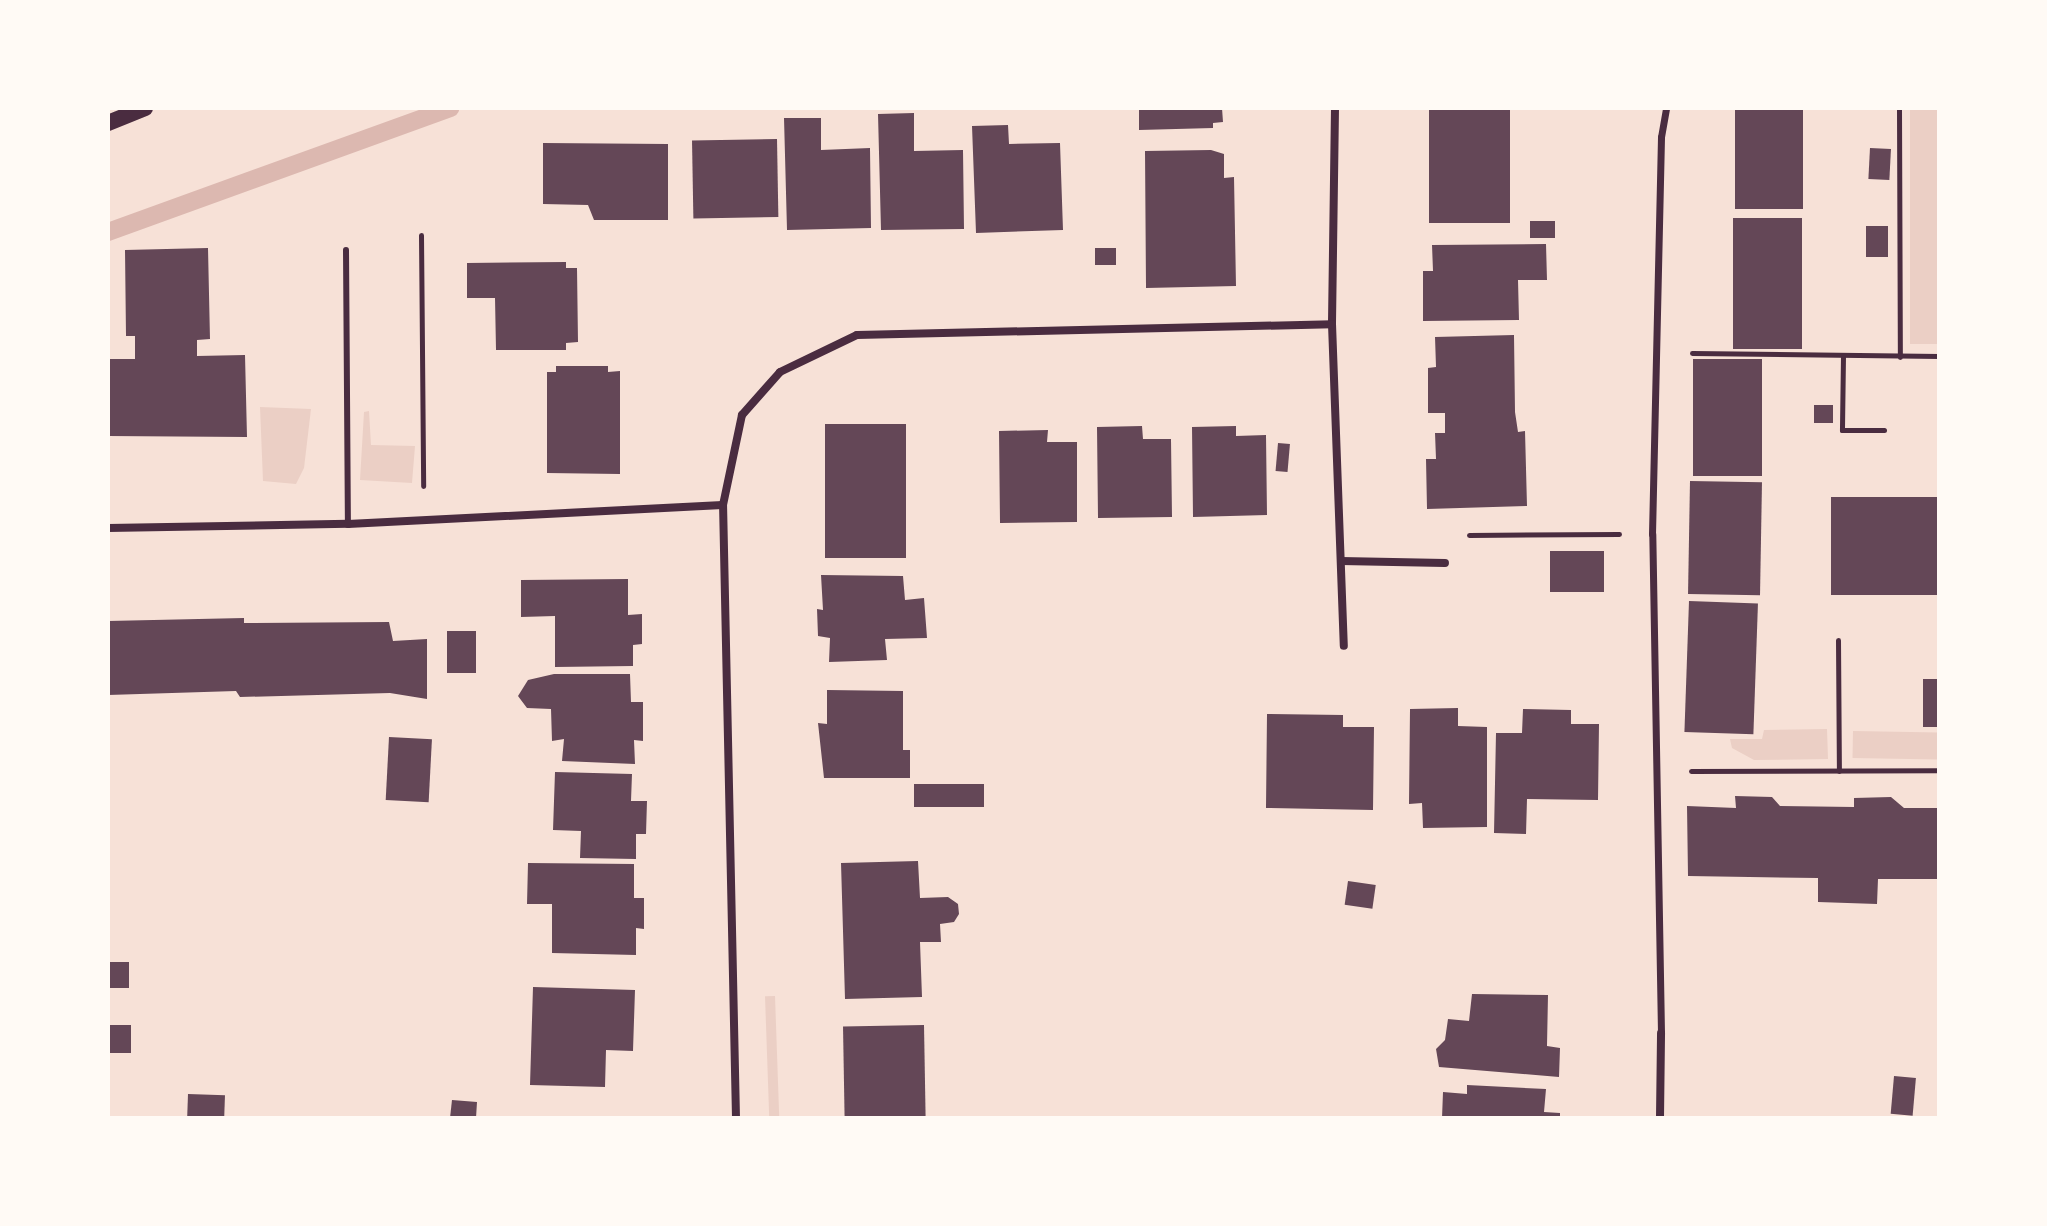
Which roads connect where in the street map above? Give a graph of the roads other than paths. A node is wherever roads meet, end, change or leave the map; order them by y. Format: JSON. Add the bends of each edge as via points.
{"nodes":[{"id":1,"x":145,"y":108,"type":"edge"},
{"id":2,"x":1335,"y":108,"type":"edge"},
{"id":3,"x":1666,"y":108,"type":"edge"},
{"id":4,"x":108,"y":123,"type":"edge"},
{"id":5,"x":346,"y":250,"type":"dead end"},
{"id":6,"x":1332,"y":324,"type":"junction"},
{"id":7,"x":723,"y":505,"type":"junction"},
{"id":8,"x":348,"y":524,"type":"junction"},
{"id":9,"x":108,"y":528,"type":"edge"},
{"id":10,"x":1341,"y":561,"type":"junction"},
{"id":11,"x":1445,"y":563,"type":"dead end"},
{"id":12,"x":1344,"y":646,"type":"dead end"},
{"id":13,"x":1661,"y":1033,"type":"joint"},
{"id":14,"x":736,"y":1118,"type":"edge"},
{"id":15,"x":1660,"y":1118,"type":"edge"}],
"edges":[{"from":1,"to":4,"type":"main road"},
{"from":2,"to":6,"type":"street"},
{"from":3,"to":13,"type":"street","via":[[1652,534]]},
{"from":5,"to":8,"type":"lane"},
{"from":6,"to":7,"type":"street","via":[[857,335],[780,372],[742,415]]},
{"from":6,"to":10,"type":"street"},
{"from":7,"to":8,"type":"street","via":[[423,516]]},
{"from":7,"to":14,"type":"street"},
{"from":8,"to":9,"type":"street"},
{"from":10,"to":11,"type":"street"},
{"from":10,"to":12,"type":"street"},
{"from":13,"to":15,"type":"street"}]}
